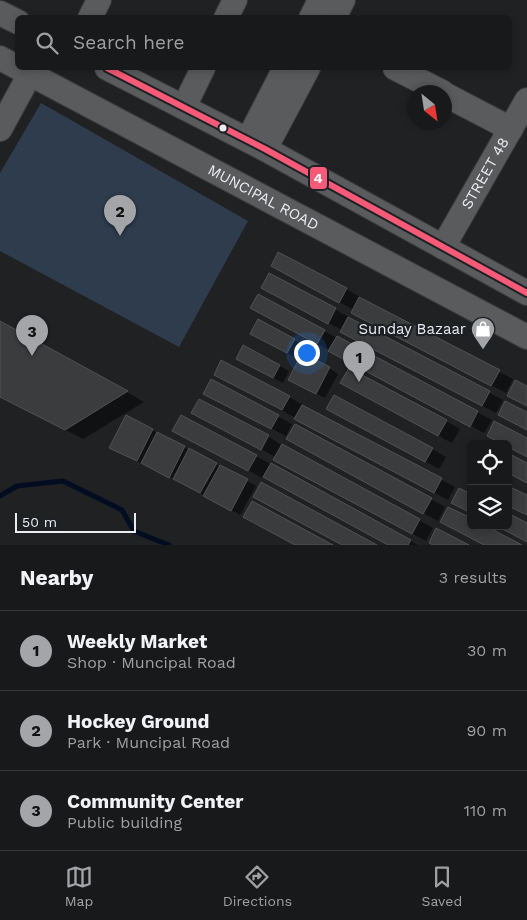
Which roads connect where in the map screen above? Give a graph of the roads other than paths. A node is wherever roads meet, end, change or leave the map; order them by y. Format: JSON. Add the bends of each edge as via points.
{"nodes":[{"id":1,"x":99,"y":0,"type":"edge"},
{"id":2,"x":235,"y":0,"type":"edge"},
{"id":3,"x":343,"y":0,"type":"edge"},
{"id":4,"x":321,"y":7,"type":"edge"},
{"id":5,"x":0,"y":13,"type":"edge"},
{"id":6,"x":92,"y":15,"type":"edge"},
{"id":7,"x":228,"y":15,"type":"edge"},
{"id":8,"x":15,"y":20,"type":"edge"},
{"id":9,"x":0,"y":58,"type":"edge"},
{"id":10,"x":15,"y":66,"type":"edge"},
{"id":11,"x":22,"y":70,"type":"edge"},
{"id":12,"x":111,"y":70,"type":"edge"},
{"id":13,"x":201,"y":70,"type":"edge"},
{"id":14,"x":284,"y":70,"type":"edge"},
{"id":15,"x":307,"y":70,"type":"edge"},
{"id":16,"x":399,"y":70,"type":"edge"},
{"id":17,"x":30,"y":74,"type":"junction"},
{"id":18,"x":428,"y":85,"type":"edge"},
{"id":19,"x":452,"y":98,"type":"edge"},
{"id":20,"x":527,"y":100,"type":"edge"},
{"id":21,"x":184,"y":107,"type":"junction"},
{"id":22,"x":0,"y":129,"type":"edge"},
{"id":23,"x":511,"y":129,"type":"junction"},
{"id":24,"x":257,"y":144,"type":"junction"},
{"id":25,"x":443,"y":247,"type":"junction"},
{"id":26,"x":527,"y":293,"type":"edge"},
{"id":27,"x":527,"y":337,"type":"edge"}],
"edges":[{"from":1,"to":6,"type":"street"},
{"from":2,"to":7,"type":"street"},
{"from":3,"to":4,"type":"street"},
{"from":5,"to":8,"type":"street"},
{"from":9,"to":10,"type":"street","name":"MUNCIPAL ROAD"},
{"from":11,"to":17,"type":"street","name":"MUNCIPAL ROAD"},
{"from":12,"to":21,"type":"street"},
{"from":13,"to":21,"type":"street"},
{"from":14,"to":24,"type":"street"},
{"from":15,"to":24,"type":"street"},
{"from":16,"to":18,"type":"street"},
{"from":17,"to":22,"type":"street"},
{"from":17,"to":27,"type":"street","name":"MUNCIPAL ROAD"},
{"from":19,"to":23,"type":"street"},
{"from":20,"to":23,"type":"street","name":"STREET 48"},
{"from":21,"to":24,"type":"street"},
{"from":23,"to":25,"type":"street","name":"STREET 48"},
{"from":24,"to":25,"type":"street"},
{"from":25,"to":26,"type":"street"}]}
